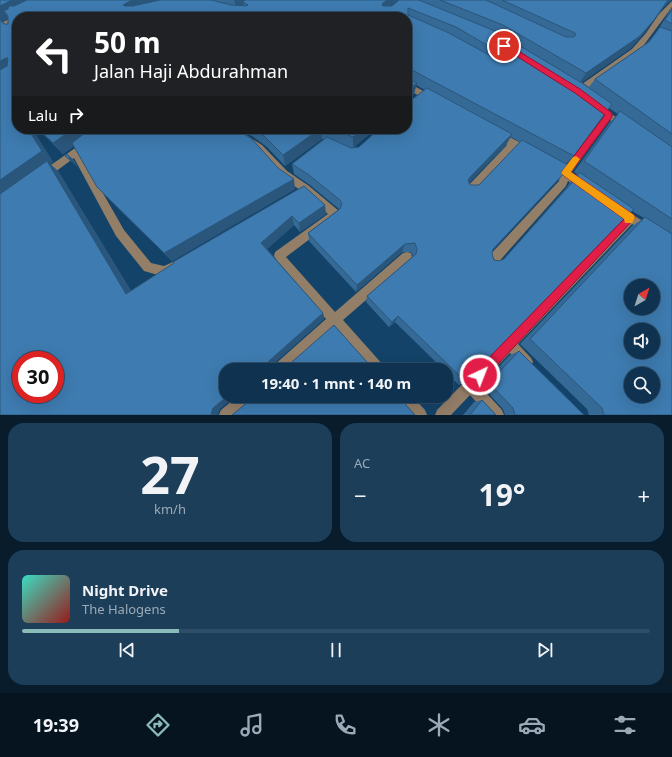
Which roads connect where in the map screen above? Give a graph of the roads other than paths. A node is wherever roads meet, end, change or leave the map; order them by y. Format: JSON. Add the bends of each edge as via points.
{"nodes":[{"id":1,"x":672,"y":4,"type":"edge"},
{"id":2,"x":12,"y":19,"type":"edge"},
{"id":3,"x":12,"y":28,"type":"edge"},
{"id":4,"x":412,"y":90,"type":"edge"},
{"id":5,"x":441,"y":104,"type":"edge"},
{"id":6,"x":609,"y":115,"type":"junction"},
{"id":7,"x":486,"y":129,"type":"edge"},
{"id":8,"x":634,"y":133,"type":"edge"},
{"id":9,"x":238,"y":134,"type":"edge"},
{"id":10,"x":88,"y":142,"type":"edge"},
{"id":11,"x":514,"y":144,"type":"junction"},
{"id":12,"x":75,"y":152,"type":"junction"},
{"id":13,"x":566,"y":173,"type":"junction"},
{"id":14,"x":37,"y":180,"type":"edge"},
{"id":15,"x":306,"y":189,"type":"junction"},
{"id":16,"x":469,"y":190,"type":"edge"},
{"id":17,"x":592,"y":191,"type":"edge"},
{"id":18,"x":293,"y":197,"type":"edge"},
{"id":19,"x":611,"y":204,"type":"edge"},
{"id":20,"x":631,"y":218,"type":"junction"},
{"id":21,"x":672,"y":245,"type":"edge"},
{"id":22,"x":407,"y":257,"type":"edge"},
{"id":23,"x":185,"y":260,"type":"edge"},
{"id":24,"x":491,"y":262,"type":"edge"},
{"id":25,"x":335,"y":319,"type":"junction"},
{"id":26,"x":509,"y":344,"type":"junction"},
{"id":27,"x":285,"y":363,"type":"edge"},
{"id":28,"x":374,"y":363,"type":"edge"},
{"id":29,"x":536,"y":371,"type":"edge"},
{"id":30,"x":470,"y":385,"type":"junction"},
{"id":31,"x":240,"y":403,"type":"edge"},
{"id":32,"x":410,"y":403,"type":"edge"},
{"id":33,"x":226,"y":415,"type":"edge"},
{"id":34,"x":420,"y":415,"type":"edge"},
{"id":35,"x":442,"y":415,"type":"edge"},
{"id":36,"x":497,"y":415,"type":"edge"}],
"edges":[{"from":1,"to":6,"type":"street","via":[[652,35],[581,94]]},
{"from":2,"to":3,"type":"street","via":[[6,22]]},
{"from":4,"to":5,"type":"street","via":[[420,97]]},
{"from":6,"to":8,"type":"street"},
{"from":6,"to":13,"type":"street"},
{"from":7,"to":11,"type":"street"},
{"from":9,"to":15,"type":"street","via":[[259,148]]},
{"from":10,"to":12,"type":"street"},
{"from":11,"to":13,"type":"street"},
{"from":11,"to":16,"type":"street"},
{"from":12,"to":14,"type":"street"},
{"from":12,"to":23,"type":"street","via":[[120,233],[148,267],[165,272]]},
{"from":13,"to":17,"type":"street"},
{"from":13,"to":24,"type":"street","via":[[563,183]]},
{"from":15,"to":18,"type":"street"},
{"from":15,"to":25,"type":"street","via":[[336,214],[279,256]]},
{"from":19,"to":20,"type":"street"},
{"from":20,"to":21,"type":"street"},
{"from":20,"to":26,"type":"street"},
{"from":22,"to":25,"type":"street"},
{"from":25,"to":27,"type":"street"},
{"from":25,"to":28,"type":"street"},
{"from":26,"to":29,"type":"street"},
{"from":26,"to":30,"type":"street"},
{"from":30,"to":35,"type":"street"},
{"from":30,"to":36,"type":"street"},
{"from":31,"to":33,"type":"street"},
{"from":32,"to":34,"type":"street"}]}
